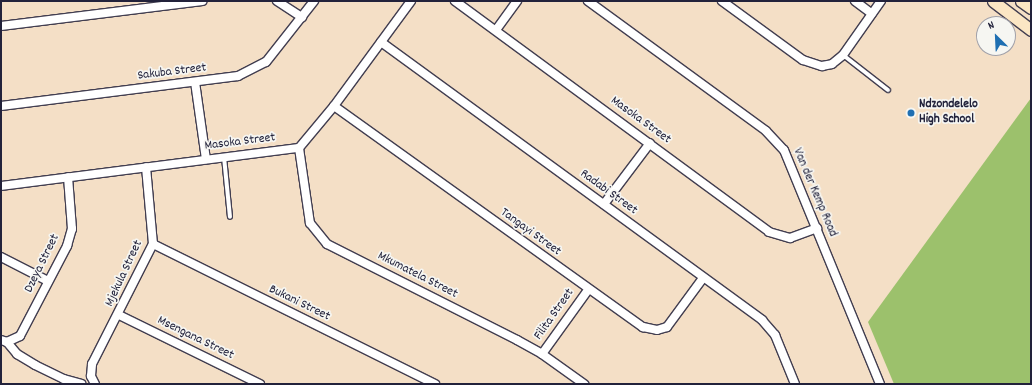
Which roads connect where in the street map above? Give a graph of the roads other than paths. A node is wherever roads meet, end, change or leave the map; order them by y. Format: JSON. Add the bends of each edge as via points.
{"nodes":[{"id":1,"x":202,"y":1,"type":"edge"},
{"id":2,"x":276,"y":1,"type":"edge"},
{"id":3,"x":314,"y":1,"type":"edge"},
{"id":4,"x":411,"y":1,"type":"edge"},
{"id":5,"x":455,"y":1,"type":"edge"},
{"id":6,"x":517,"y":1,"type":"edge"},
{"id":7,"x":588,"y":1,"type":"edge"},
{"id":8,"x":722,"y":1,"type":"edge"},
{"id":9,"x":855,"y":1,"type":"edge"},
{"id":10,"x":881,"y":1,"type":"edge"},
{"id":11,"x":993,"y":1,"type":"edge"},
{"id":12,"x":1022,"y":1,"type":"edge"},
{"id":13,"x":1031,"y":8,"type":"edge"},
{"id":14,"x":872,"y":14,"type":"junction"},
{"id":15,"x":302,"y":17,"type":"junction"},
{"id":16,"x":1,"y":26,"type":"edge"},
{"id":17,"x":496,"y":30,"type":"junction"},
{"id":18,"x":1031,"y":30,"type":"edge"},
{"id":19,"x":381,"y":42,"type":"junction"},
{"id":20,"x":843,"y":55,"type":"junction"},
{"id":21,"x":195,"y":82,"type":"junction"},
{"id":22,"x":888,"y":90,"type":"dead end"},
{"id":23,"x":1,"y":106,"type":"edge"},
{"id":24,"x":334,"y":106,"type":"junction"},
{"id":25,"x":650,"y":143,"type":"junction"},
{"id":26,"x":299,"y":148,"type":"junction"},
{"id":27,"x":224,"y":157,"type":"junction"},
{"id":28,"x":206,"y":159,"type":"junction"},
{"id":29,"x":146,"y":167,"type":"junction"},
{"id":30,"x":68,"y":177,"type":"junction"},
{"id":31,"x":1,"y":186,"type":"edge"},
{"id":32,"x":604,"y":204,"type":"junction"},
{"id":33,"x":230,"y":217,"type":"dead end"},
{"id":34,"x":817,"y":228,"type":"junction"},
{"id":35,"x":153,"y":244,"type":"junction"},
{"id":36,"x":1,"y":257,"type":"edge"},
{"id":37,"x":703,"y":278,"type":"junction"},
{"id":38,"x":48,"y":281,"type":"junction"},
{"id":39,"x":588,"y":290,"type":"junction"},
{"id":40,"x":119,"y":315,"type":"junction"},
{"id":41,"x":4,"y":341,"type":"edge"},
{"id":42,"x":542,"y":354,"type":"junction"},
{"id":43,"x":94,"y":383,"type":"edge"},
{"id":44,"x":81,"y":384,"type":"edge"},
{"id":45,"x":84,"y":384,"type":"edge"},
{"id":46,"x":260,"y":384,"type":"edge"},
{"id":47,"x":435,"y":384,"type":"edge"},
{"id":48,"x":584,"y":384,"type":"edge"},
{"id":49,"x":795,"y":384,"type":"edge"},
{"id":50,"x":880,"y":384,"type":"edge"}],
"edges":[{"from":1,"to":16,"type":"street"},
{"from":2,"to":15,"type":"street"},
{"from":3,"to":15,"type":"street","name":"Sakuba Street"},
{"from":4,"to":19,"type":"street"},
{"from":5,"to":17,"type":"street","name":"Masoka Street"},
{"from":6,"to":17,"type":"street"},
{"from":7,"to":34,"type":"street","name":"Van der Kemp Road","via":[[777,142],[789,160]]},
{"from":8,"to":20,"type":"street","via":[[812,64],[832,64]]},
{"from":9,"to":14,"type":"street"},
{"from":10,"to":14,"type":"street"},
{"from":11,"to":18,"type":"main road"},
{"from":12,"to":13,"type":"main road"},
{"from":14,"to":20,"type":"street"},
{"from":15,"to":21,"type":"street","name":"Sakuba Street","via":[[277,50],[258,67],[238,76]]},
{"from":17,"to":25,"type":"street","name":"Masoka Street"},
{"from":19,"to":24,"type":"street"},
{"from":19,"to":32,"type":"street","name":"Radabi Street"},
{"from":20,"to":22,"type":"lane"},
{"from":21,"to":23,"type":"street","name":"Sakuba Street"},
{"from":21,"to":28,"type":"street"},
{"from":24,"to":26,"type":"street"},
{"from":24,"to":39,"type":"street","name":"Tangayi Street"},
{"from":25,"to":32,"type":"street"},
{"from":25,"to":34,"type":"street","name":"Masoka Street","via":[[778,236],[790,238]]},
{"from":26,"to":27,"type":"street","name":"Masoka Street"},
{"from":26,"to":42,"type":"street","name":"Mkumatela Street","via":[[310,223],[327,244]]},
{"from":27,"to":28,"type":"street","name":"Masoka Street"},
{"from":27,"to":33,"type":"lane"},
{"from":28,"to":29,"type":"street","name":"Masoka Street"},
{"from":29,"to":30,"type":"street","name":"Masoka Street"},
{"from":29,"to":35,"type":"street","name":"Mjekula Street"},
{"from":30,"to":31,"type":"street","name":"Masoka Street"},
{"from":30,"to":38,"type":"street","name":"Dzeya Street","via":[[72,230],[67,246]]},
{"from":32,"to":37,"type":"street","name":"Radabi Street"},
{"from":34,"to":50,"type":"street","name":"Van der Kemp Road"},
{"from":35,"to":40,"type":"street","name":"Mjekula Street"},
{"from":35,"to":47,"type":"street","name":"Bukani Street"},
{"from":36,"to":38,"type":"street"},
{"from":37,"to":39,"type":"street","name":"Tangayi Street","via":[[671,323],[657,330],[634,323]]},
{"from":37,"to":49,"type":"street","name":"Radabi Street","via":[[770,327],[776,335]]},
{"from":38,"to":41,"type":"street","name":"Dzeya Street","via":[[20,336]]},
{"from":39,"to":42,"type":"street","name":"Filita Street"},
{"from":40,"to":43,"type":"street","name":"Mjekula Street","via":[[92,364]]},
{"from":40,"to":46,"type":"street","name":"Msengana Street"},
{"from":41,"to":44,"type":"street","via":[[17,354],[35,365]]},
{"from":42,"to":48,"type":"street","name":"Mkumatela Street"},
{"from":43,"to":45,"type":"street"}]}
